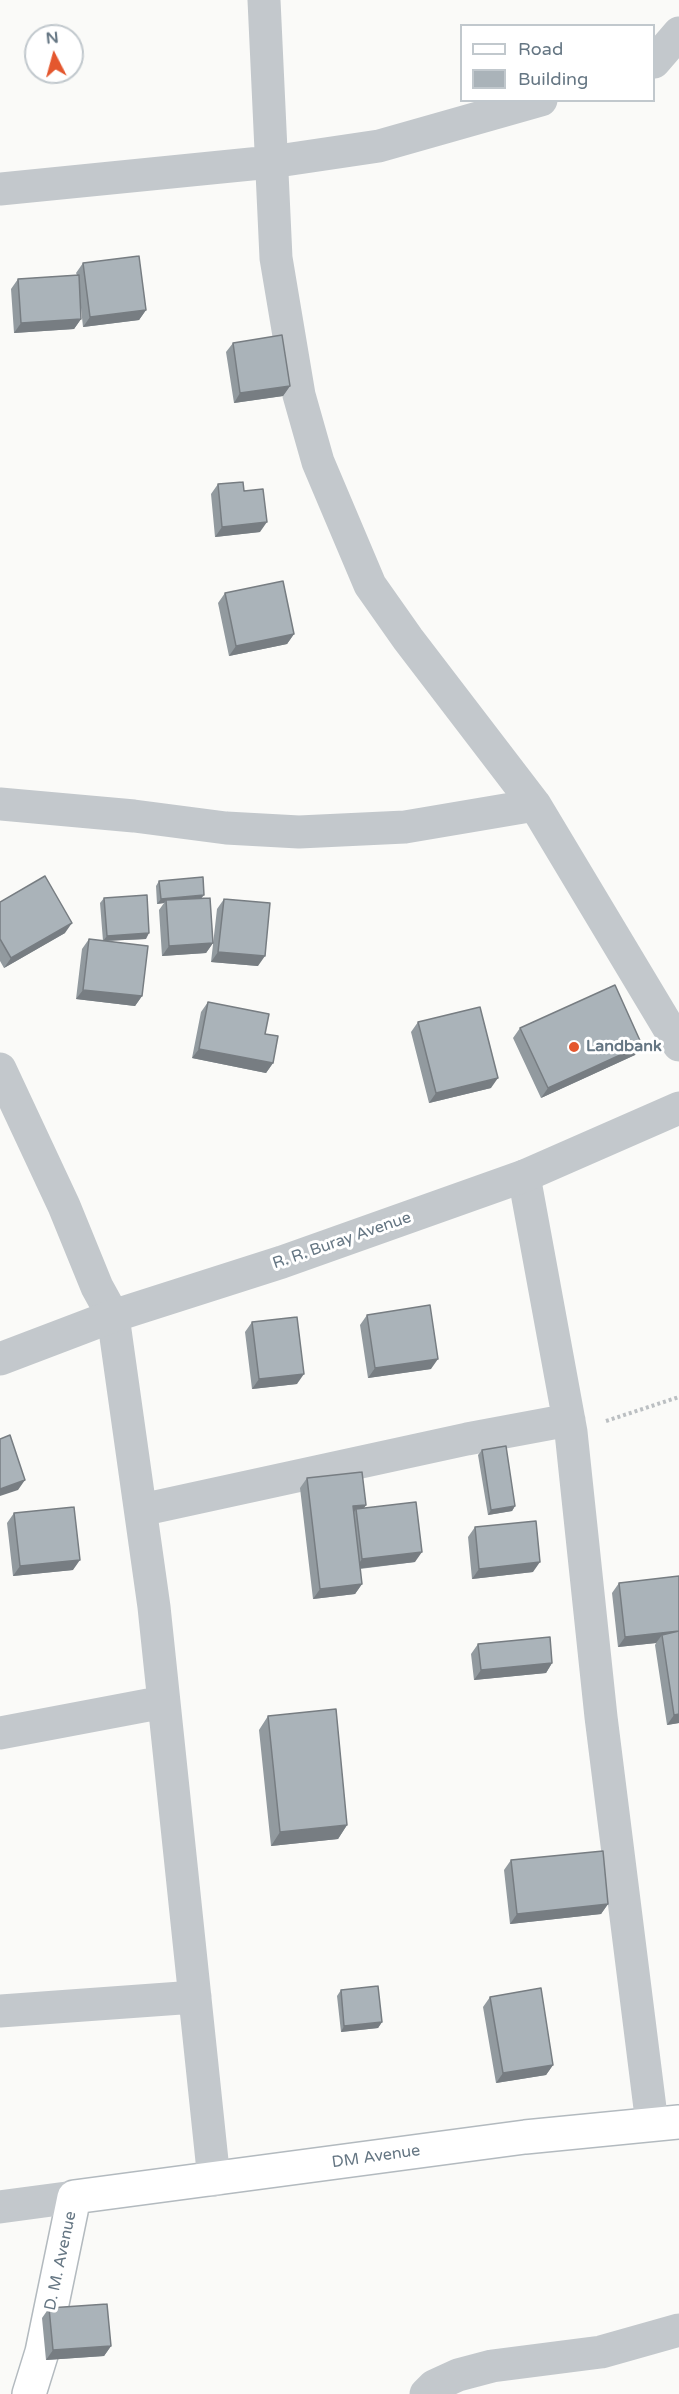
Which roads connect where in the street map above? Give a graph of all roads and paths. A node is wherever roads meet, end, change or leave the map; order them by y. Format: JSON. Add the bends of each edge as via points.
{"nodes":[{"id":1,"x":264,"y":0,"type":"edge"},
{"id":2,"x":679,"y":33,"type":"edge"},
{"id":3,"x":655,"y":61,"type":"edge"},
{"id":4,"x":679,"y":65,"type":"edge"},
{"id":5,"x":655,"y":69,"type":"edge"},
{"id":6,"x":534,"y":102,"type":"edge"},
{"id":7,"x":271,"y":162,"type":"junction"},
{"id":8,"x":0,"y":189,"type":"edge"},
{"id":9,"x":0,"y":804,"type":"edge"},
{"id":10,"x":535,"y":805,"type":"junction"},
{"id":11,"x":679,"y":1046,"type":"edge"},
{"id":12,"x":0,"y":1069,"type":"edge"},
{"id":13,"x":679,"y":1108,"type":"edge"},
{"id":14,"x":524,"y":1176,"type":"junction"},
{"id":15,"x":113,"y":1316,"type":"junction"},
{"id":16,"x":0,"y":1359,"type":"edge"},
{"id":17,"x":569,"y":1420,"type":"junction"},
{"id":18,"x":141,"y":1510,"type":"junction"},
{"id":19,"x":164,"y":1702,"type":"junction"},
{"id":20,"x":0,"y":1733,"type":"edge"},
{"id":21,"x":195,"y":1997,"type":"junction"},
{"id":22,"x":0,"y":2011,"type":"edge"},
{"id":23,"x":666,"y":2123,"type":"edge"},
{"id":24,"x":214,"y":2180,"type":"junction"},
{"id":25,"x":74,"y":2198,"type":"junction"},
{"id":26,"x":0,"y":2207,"type":"edge"},
{"id":27,"x":679,"y":2330,"type":"edge"},
{"id":28,"x":29,"y":2394,"type":"edge"},
{"id":29,"x":426,"y":2394,"type":"edge"}],
"edges":[{"from":1,"to":7,"type":"street"},
{"from":2,"to":3,"type":"street"},
{"from":4,"to":5,"type":"street"},
{"from":6,"to":7,"type":"street","via":[[379,146]]},
{"from":7,"to":8,"type":"street"},
{"from":7,"to":10,"type":"street","via":[[276,258],[299,395],[318,462],[343,525],[370,585]]},
{"from":9,"to":10,"type":"street","via":[[299,832],[405,826]]},
{"from":10,"to":11,"type":"street"},
{"from":12,"to":15,"type":"street"},
{"from":13,"to":14,"type":"street","name":"R. R. Buray Avenue"},
{"from":14,"to":15,"type":"street","name":"R. R. Buray Avenue","via":[[282,1262]]},
{"from":14,"to":17,"type":"street"},
{"from":15,"to":16,"type":"street","name":"R. R. Buray Avenue"},
{"from":15,"to":18,"type":"street"},
{"from":17,"to":18,"type":"street"},
{"from":17,"to":23,"type":"street","via":[[601,1717]]},
{"from":18,"to":19,"type":"street"},
{"from":19,"to":20,"type":"street"},
{"from":19,"to":21,"type":"street"},
{"from":21,"to":22,"type":"street"},
{"from":21,"to":24,"type":"street"},
{"from":23,"to":24,"type":"main road","name":"DM Avenue","via":[[525,2137]]},
{"from":24,"to":25,"type":"main road","name":"DM Avenue"},
{"from":25,"to":26,"type":"street"},
{"from":25,"to":28,"type":"main road","name":"D. M. Avenue","via":[[42,2352]]},
{"from":27,"to":29,"type":"street","via":[[601,2352],[480,2369],[434,2386]]}]}
